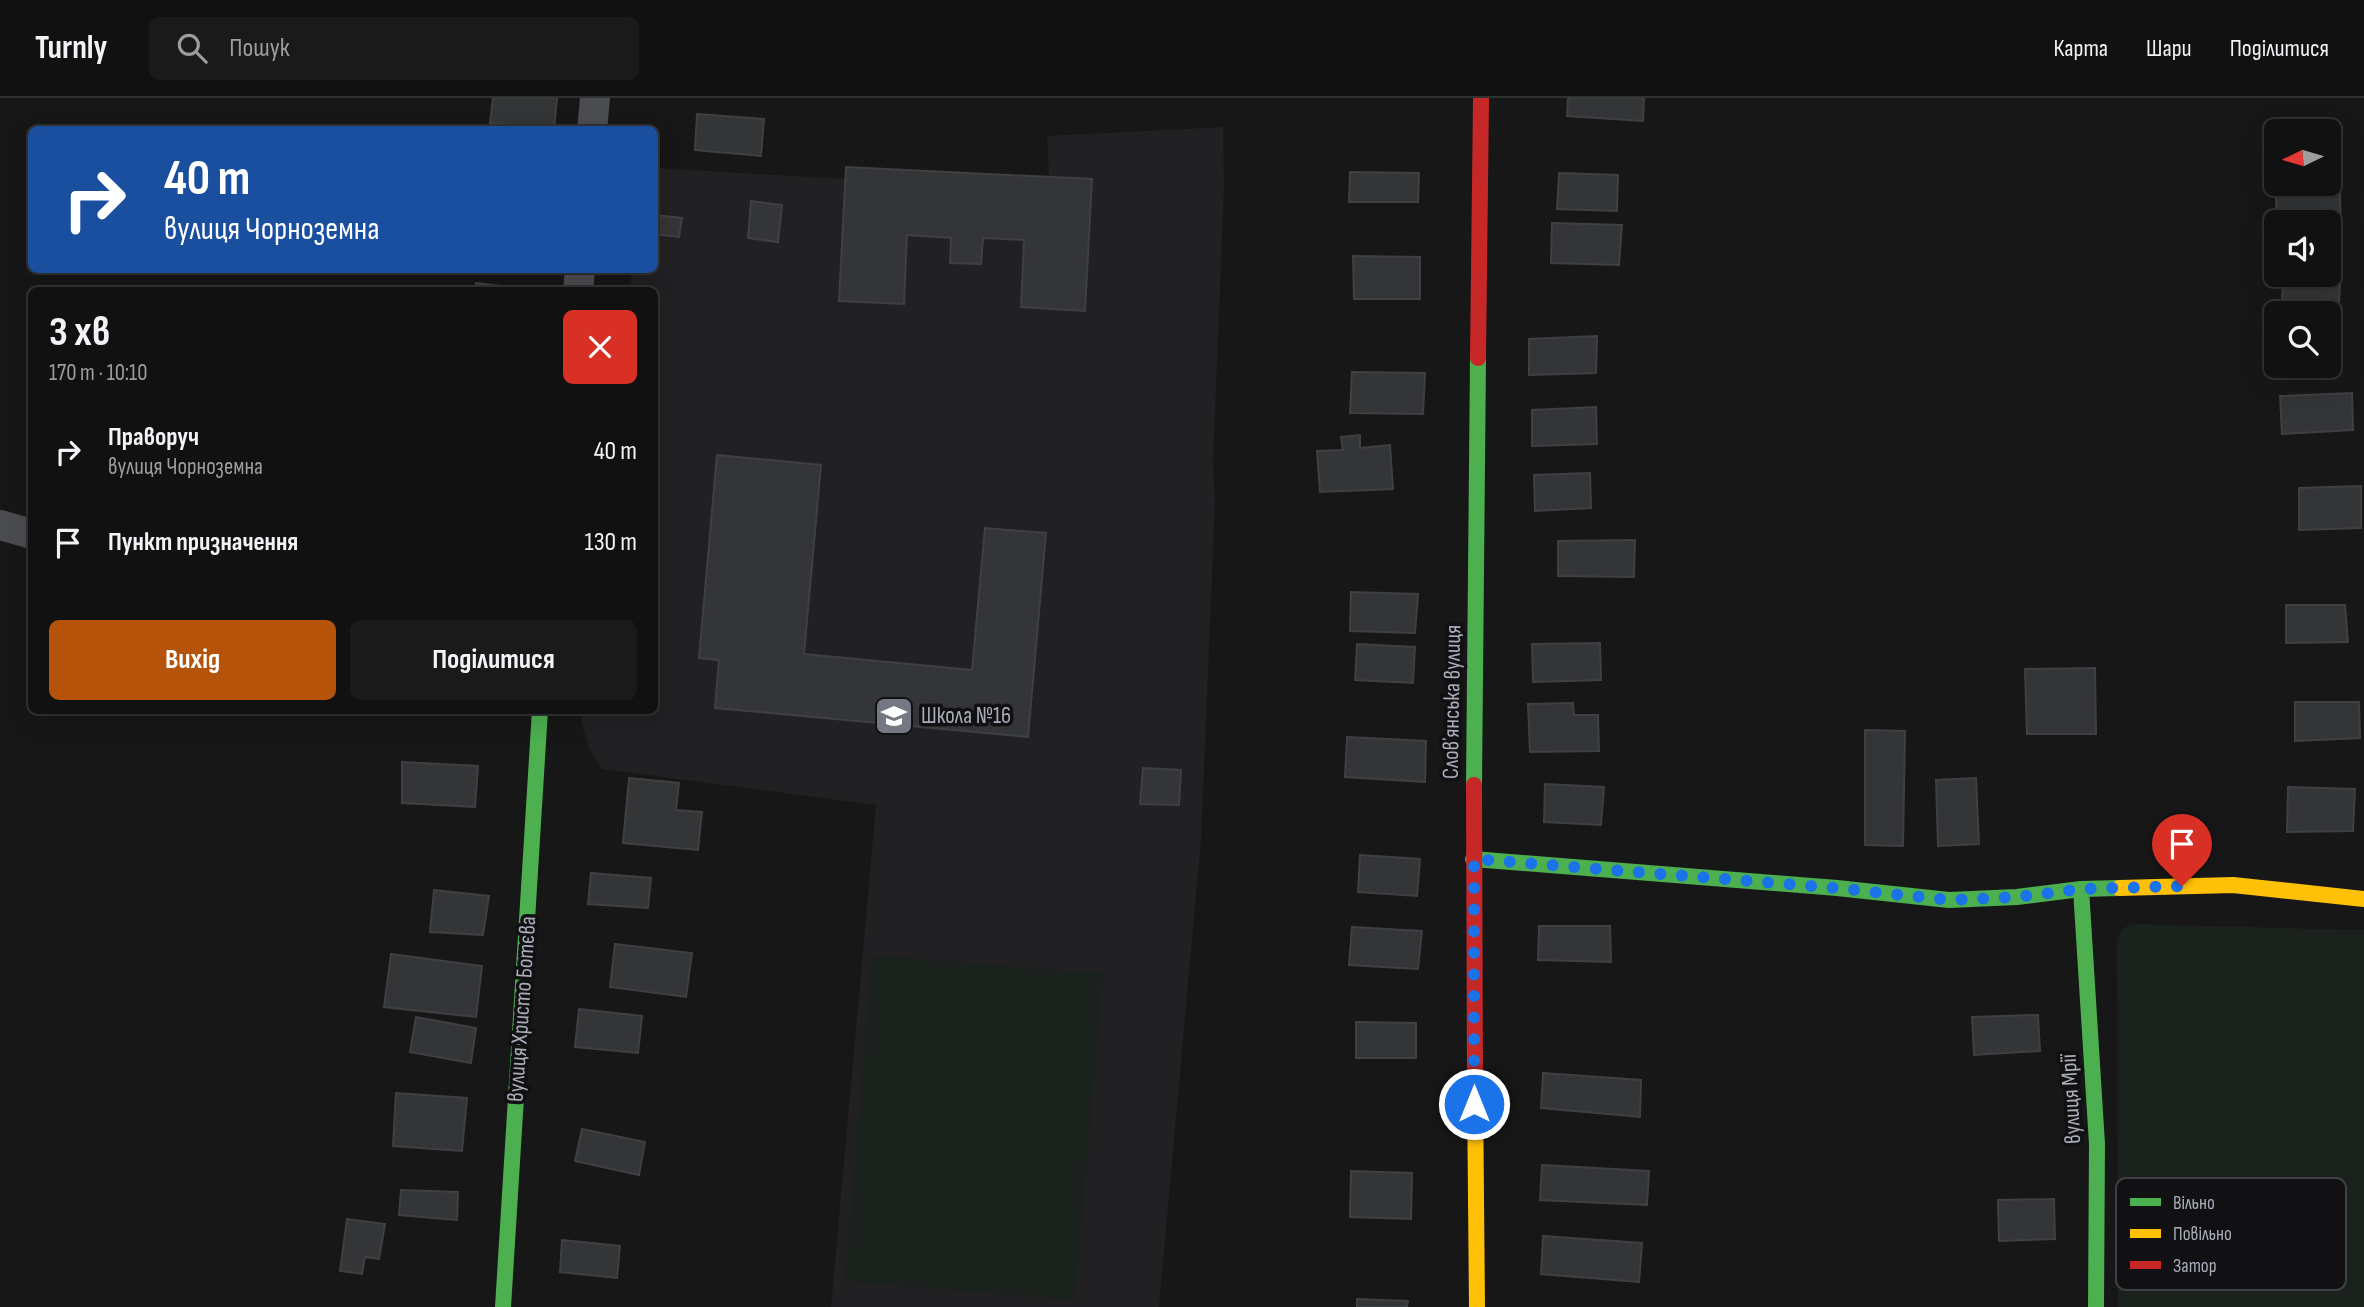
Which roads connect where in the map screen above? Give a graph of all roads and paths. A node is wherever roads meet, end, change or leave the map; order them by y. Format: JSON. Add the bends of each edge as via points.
{"nodes":[{"id":1,"x":595,"y":98,"type":"edge"},
{"id":2,"x":1481,"y":98,"type":"edge"},
{"id":3,"x":592,"y":126,"type":"edge"},
{"id":4,"x":0,"y":525,"type":"edge"},
{"id":5,"x":28,"y":533,"type":"edge"},
{"id":6,"x":540,"y":714,"type":"edge"},
{"id":7,"x":1474,"y":859,"type":"junction"},
{"id":8,"x":2081,"y":889,"type":"junction"},
{"id":9,"x":2364,"y":899,"type":"edge"},
{"id":10,"x":503,"y":1307,"type":"edge"},
{"id":11,"x":1477,"y":1307,"type":"edge"},
{"id":12,"x":2096,"y":1307,"type":"edge"}],
"edges":[{"from":1,"to":3,"type":"street"},
{"from":2,"to":7,"type":"street","name":"Словʼянська вулиця"},
{"from":4,"to":5,"type":"street"},
{"from":6,"to":10,"type":"street","name":"вулиця Христо Ботєва"},
{"from":7,"to":8,"type":"street","via":[[1949,900]]},
{"from":7,"to":11,"type":"street","name":"Словʼянська вулиця"},
{"from":8,"to":9,"type":"street","via":[[2233,884]]},
{"from":8,"to":12,"type":"street","name":"вулиця Мрії","via":[[2097,1144]]}]}
